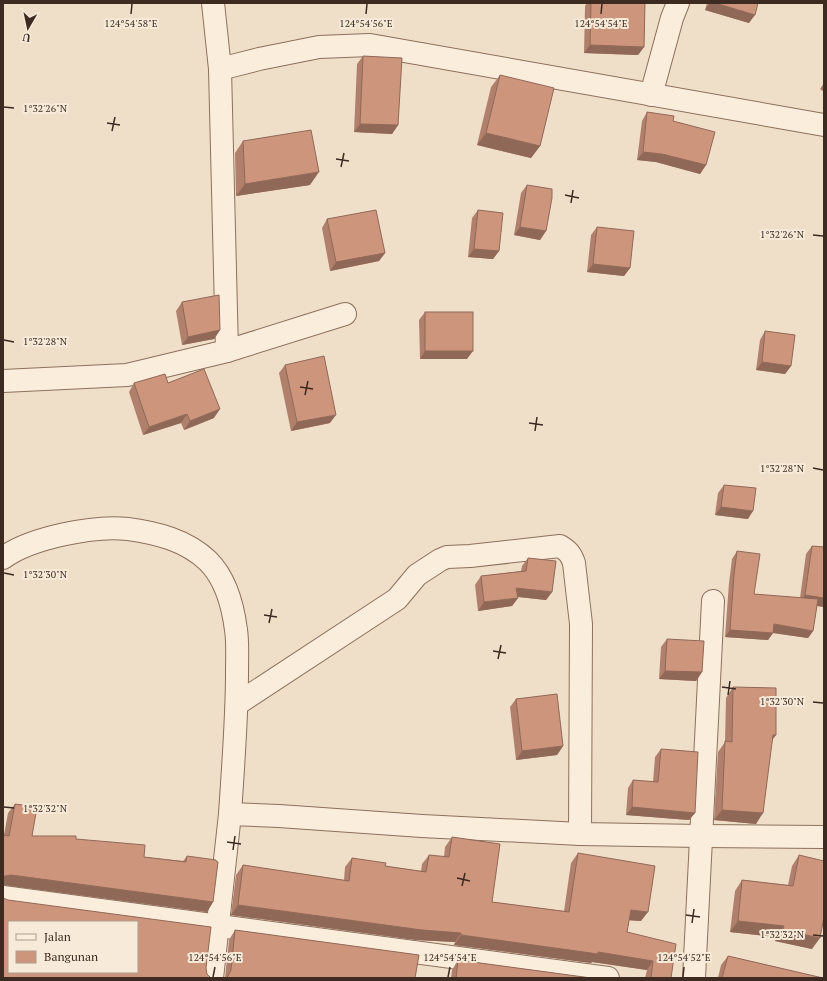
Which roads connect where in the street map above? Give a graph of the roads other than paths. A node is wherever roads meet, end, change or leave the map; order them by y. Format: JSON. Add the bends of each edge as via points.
{"nodes":[{"id":1,"x":213,"y":3,"type":"edge"},
{"id":2,"x":678,"y":3,"type":"edge"},
{"id":3,"x":220,"y":69,"type":"junction"},
{"id":4,"x":651,"y":95,"type":"junction"},
{"id":5,"x":824,"y":125,"type":"edge"},
{"id":6,"x":345,"y":314,"type":"dead end"},
{"id":7,"x":227,"y":351,"type":"junction"},
{"id":8,"x":3,"y":381,"type":"edge"},
{"id":9,"x":3,"y":558,"type":"edge"},
{"id":10,"x":713,"y":602,"type":"dead end"},
{"id":11,"x":237,"y":704,"type":"junction"},
{"id":12,"x":230,"y":814,"type":"junction"},
{"id":13,"x":580,"y":834,"type":"junction"},
{"id":14,"x":701,"y":836,"type":"junction"},
{"id":15,"x":824,"y":837,"type":"edge"},
{"id":16,"x":3,"y":897,"type":"edge"},
{"id":17,"x":218,"y":927,"type":"junction"},
{"id":18,"x":212,"y":978,"type":"edge"},
{"id":19,"x":608,"y":978,"type":"edge"},
{"id":20,"x":694,"y":978,"type":"edge"}],
"edges":[{"from":1,"to":3,"type":"street"},
{"from":2,"to":4,"type":"street"},
{"from":3,"to":4,"type":"street","via":[[259,58],[319,47],[370,45]]},
{"from":3,"to":7,"type":"street"},
{"from":4,"to":5,"type":"street"},
{"from":6,"to":7,"type":"street"},
{"from":7,"to":8,"type":"street","via":[[127,375]]},
{"from":9,"to":11,"type":"street","via":[[34,543],[77,531],[102,528],[148,532],[175,539],[194,549],[209,562],[230,599],[237,630]]},
{"from":10,"to":14,"type":"street"},
{"from":11,"to":12,"type":"street"},
{"from":11,"to":13,"type":"street","via":[[397,599],[418,575],[440,560],[447,557],[560,546],[568,551],[574,563],[581,624]]},
{"from":12,"to":13,"type":"street"},
{"from":12,"to":17,"type":"street"},
{"from":13,"to":14,"type":"street"},
{"from":14,"to":15,"type":"street"},
{"from":14,"to":20,"type":"street"},
{"from":16,"to":17,"type":"street"},
{"from":17,"to":18,"type":"street"},
{"from":17,"to":19,"type":"street"}]}
